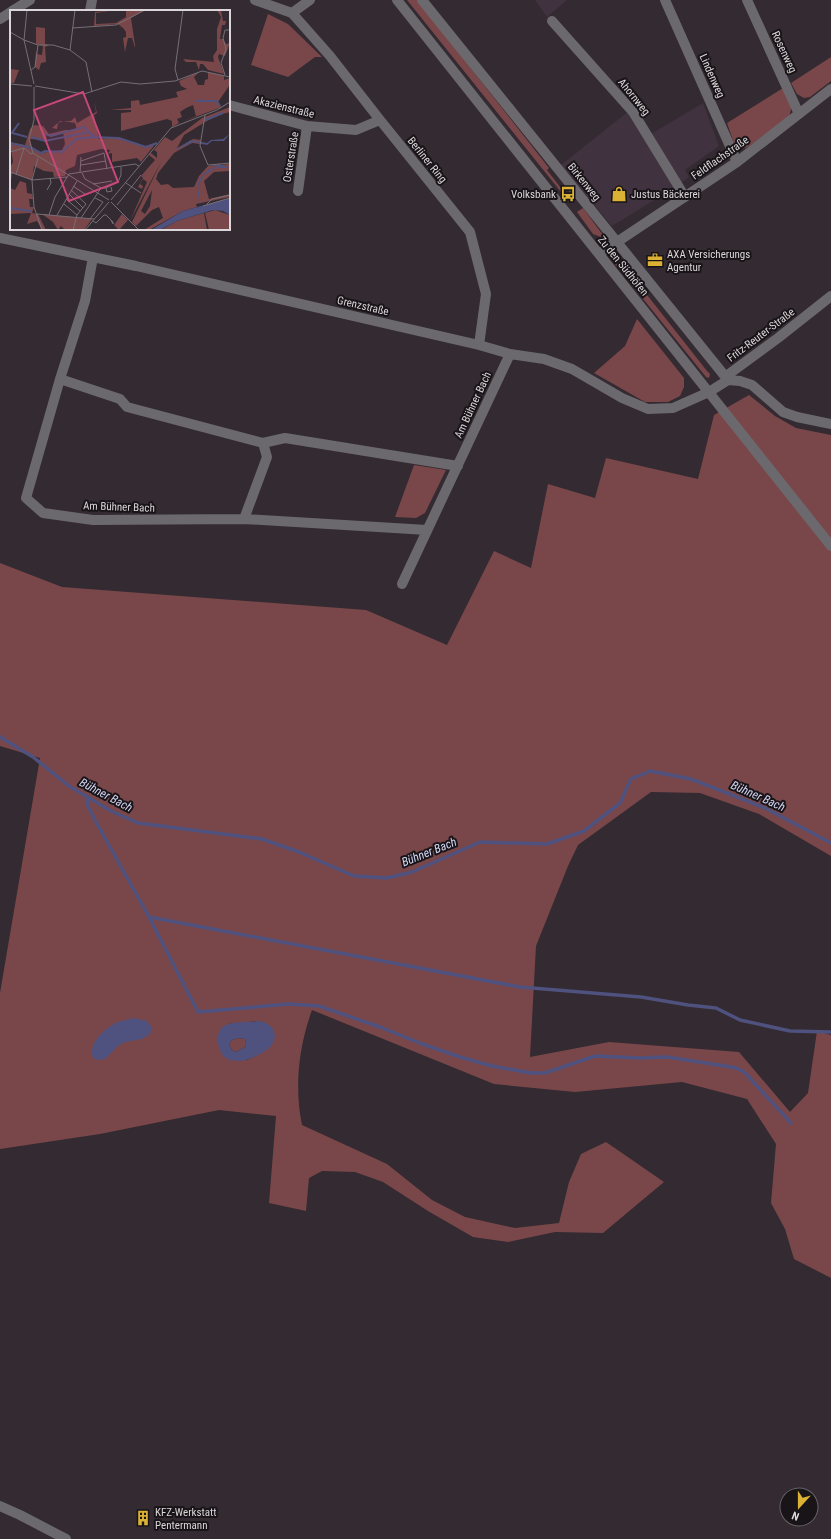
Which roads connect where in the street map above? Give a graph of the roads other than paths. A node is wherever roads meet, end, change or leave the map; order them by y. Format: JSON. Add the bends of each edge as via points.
{"nodes":[{"id":1,"x":30,"y":0,"type":"edge"},
{"id":2,"x":92,"y":0,"type":"edge"},
{"id":3,"x":255,"y":0,"type":"edge"},
{"id":4,"x":310,"y":0,"type":"edge"},
{"id":5,"x":397,"y":0,"type":"edge"},
{"id":6,"x":422,"y":0,"type":"edge"},
{"id":7,"x":665,"y":0,"type":"edge"},
{"id":8,"x":747,"y":0,"type":"edge"},
{"id":9,"x":14,"y":10,"type":"edge"},
{"id":10,"x":90,"y":10,"type":"edge"},
{"id":11,"x":10,"y":12,"type":"edge"},
{"id":12,"x":292,"y":13,"type":"junction"},
{"id":13,"x":0,"y":19,"type":"edge"},
{"id":14,"x":552,"y":21,"type":"dead end"},
{"id":15,"x":831,"y":89,"type":"edge"},
{"id":16,"x":230,"y":105,"type":"edge"},
{"id":17,"x":799,"y":114,"type":"junction"},
{"id":18,"x":380,"y":120,"type":"junction"},
{"id":19,"x":307,"y":126,"type":"junction"},
{"id":20,"x":737,"y":162,"type":"junction"},
{"id":21,"x":298,"y":191,"type":"dead end"},
{"id":22,"x":685,"y":197,"type":"junction"},
{"id":23,"x":0,"y":238,"type":"edge"},
{"id":24,"x":617,"y":241,"type":"junction"},
{"id":25,"x":599,"y":254,"type":"junction"},
{"id":26,"x":93,"y":257,"type":"junction"},
{"id":27,"x":831,"y":296,"type":"edge"},
{"id":28,"x":479,"y":345,"type":"junction"},
{"id":29,"x":510,"y":354,"type":"junction"},
{"id":30,"x":60,"y":379,"type":"junction"},
{"id":31,"x":728,"y":380,"type":"junction"},
{"id":32,"x":709,"y":392,"type":"junction"},
{"id":33,"x":831,"y":424,"type":"edge"},
{"id":34,"x":263,"y":443,"type":"junction"},
{"id":35,"x":458,"y":466,"type":"junction"},
{"id":36,"x":244,"y":519,"type":"junction"},
{"id":37,"x":427,"y":530,"type":"junction"},
{"id":38,"x":831,"y":546,"type":"edge"},
{"id":39,"x":402,"y":584,"type":"dead end"},
{"id":40,"x":0,"y":1506,"type":"edge"},
{"id":41,"x":66,"y":1539,"type":"edge"}],
"edges":[{"from":1,"to":9,"type":"street"},
{"from":2,"to":10,"type":"street"},
{"from":3,"to":12,"type":"street","name":"Berliner Ring"},
{"from":4,"to":12,"type":"street"},
{"from":5,"to":25,"type":"street","name":"Zu den Südhöfen"},
{"from":6,"to":24,"type":"street","name":"Birkenweg"},
{"from":7,"to":20,"type":"street","name":"Lindenweg"},
{"from":8,"to":17,"type":"street","name":"Rosenweg"},
{"from":11,"to":13,"type":"street"},
{"from":12,"to":18,"type":"street","name":"Berliner Ring","via":[[330,56]]},
{"from":14,"to":22,"type":"street","name":"Ahornweg","via":[[633,112]]},
{"from":15,"to":17,"type":"street","name":"Feldflachstraße"},
{"from":16,"to":19,"type":"street","name":"Akazienstraße"},
{"from":17,"to":20,"type":"street","name":"Feldflachstraße"},
{"from":18,"to":19,"type":"street","name":"Akazienstraße","via":[[356,130]]},
{"from":18,"to":28,"type":"street","name":"Berliner Ring","via":[[470,232],[486,294]]},
{"from":19,"to":21,"type":"street","name":"Osterstraße"},
{"from":20,"to":22,"type":"street","name":"Feldflachstraße"},
{"from":22,"to":24,"type":"street","name":"Feldflachstraße"},
{"from":23,"to":26,"type":"street","name":"Grenzstraße"},
{"from":24,"to":25,"type":"street","name":"Feldflachstraße"},
{"from":24,"to":31,"type":"street","name":"Birkenweg"},
{"from":25,"to":32,"type":"street","name":"Zu den Südhöfen"},
{"from":26,"to":28,"type":"street","name":"Grenzstraße"},
{"from":26,"to":30,"type":"street","name":"Am Bühner Bach","via":[[85,301]]},
{"from":27,"to":31,"type":"street","name":"Fritz-Reuter-Straße","via":[[729,374]]},
{"from":28,"to":29,"type":"street","name":"Grenzstraße"},
{"from":29,"to":32,"type":"street","name":"Grenzstraße","via":[[544,359],[572,369],[622,398],[648,409],[673,408]]},
{"from":29,"to":35,"type":"street","name":"Am Bühner Bach"},
{"from":30,"to":34,"type":"street","via":[[120,399],[127,407]]},
{"from":30,"to":36,"type":"street","name":"Am Bühner Bach","via":[[26,498],[43,513],[93,520]]},
{"from":31,"to":32,"type":"street","name":"Fritz-Reuter-Straße"},
{"from":31,"to":33,"type":"street","via":[[752,385],[783,412]]},
{"from":32,"to":38,"type":"street","name":"Zu den Südhöfen"},
{"from":34,"to":35,"type":"street","via":[[285,438]]},
{"from":34,"to":36,"type":"street","via":[[267,457]]},
{"from":35,"to":37,"type":"street","name":"Am Bühner Bach"},
{"from":36,"to":37,"type":"street","name":"Am Bühner Bach"},
{"from":37,"to":39,"type":"street","name":"Am Bühner Bach"},
{"from":40,"to":41,"type":"street"}]}
